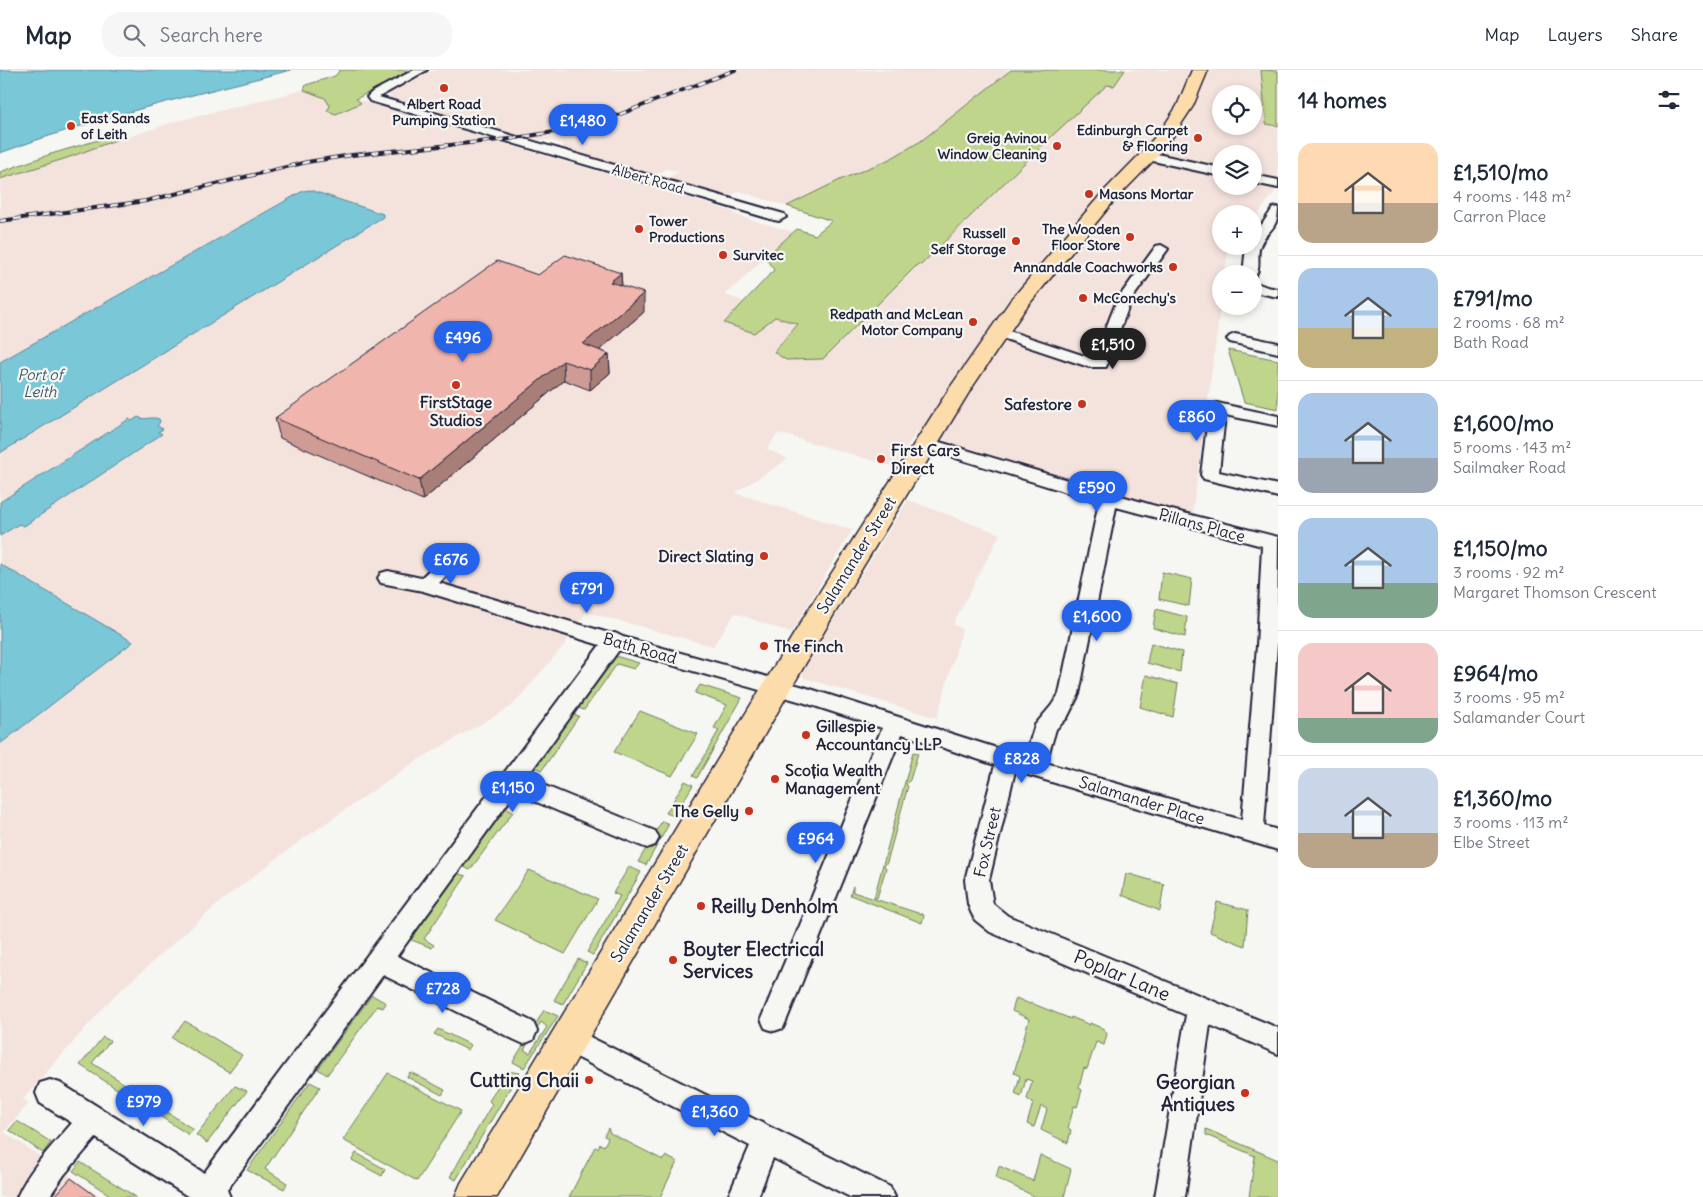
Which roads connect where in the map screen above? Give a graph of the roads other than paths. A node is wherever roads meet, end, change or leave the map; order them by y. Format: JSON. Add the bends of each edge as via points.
{"nodes":[{"id":1,"x":422,"y":70,"type":"edge"},
{"id":2,"x":1200,"y":70,"type":"edge"},
{"id":3,"x":1148,"y":156,"type":"junction"},
{"id":4,"x":1212,"y":170,"type":"edge"},
{"id":5,"x":1262,"y":181,"type":"edge"},
{"id":6,"x":1276,"y":184,"type":"edge"},
{"id":7,"x":1278,"y":211,"type":"edge"},
{"id":8,"x":779,"y":217,"type":"dead end"},
{"id":9,"x":1271,"y":231,"type":"edge"},
{"id":10,"x":1162,"y":249,"type":"dead end"},
{"id":11,"x":1262,"y":290,"type":"edge"},
{"id":12,"x":1278,"y":293,"type":"edge"},
{"id":13,"x":998,"y":332,"type":"junction"},
{"id":14,"x":1235,"y":339,"type":"dead end"},
{"id":15,"x":1278,"y":348,"type":"edge"},
{"id":16,"x":1278,"y":421,"type":"edge"},
{"id":17,"x":926,"y":443,"type":"junction"},
{"id":18,"x":1278,"y":491,"type":"edge"},
{"id":19,"x":1109,"y":499,"type":"junction"},
{"id":20,"x":1275,"y":543,"type":"edge"},
{"id":21,"x":454,"y":559,"type":"dead end"},
{"id":22,"x":388,"y":578,"type":"dead end"},
{"id":23,"x":425,"y":586,"type":"junction"},
{"id":24,"x":615,"y":640,"type":"junction"},
{"id":25,"x":1272,"y":656,"type":"edge"},
{"id":26,"x":777,"y":688,"type":"junction"},
{"id":27,"x":895,"y":724,"type":"junction"},
{"id":28,"x":1007,"y":760,"type":"junction"},
{"id":29,"x":1033,"y":768,"type":"junction"},
{"id":30,"x":513,"y":782,"type":"junction"},
{"id":31,"x":1252,"y":833,"type":"junction"},
{"id":32,"x":647,"y":838,"type":"dead end"},
{"id":33,"x":1278,"y":840,"type":"edge"},
{"id":34,"x":978,"y":896,"type":"joint"},
{"id":35,"x":379,"y":960,"type":"junction"},
{"id":36,"x":1200,"y":1008,"type":"junction"},
{"id":37,"x":774,"y":1019,"type":"dead end"},
{"id":38,"x":524,"y":1031,"type":"dead end"},
{"id":39,"x":568,"y":1038,"type":"junction"},
{"id":40,"x":1278,"y":1041,"type":"edge"},
{"id":41,"x":50,"y":1093,"type":"dead end"},
{"id":42,"x":92,"y":1120,"type":"junction"},
{"id":43,"x":767,"y":1139,"type":"junction"},
{"id":44,"x":212,"y":1195,"type":"edge"},
{"id":45,"x":32,"y":1197,"type":"edge"},
{"id":46,"x":475,"y":1197,"type":"edge"},
{"id":47,"x":742,"y":1197,"type":"edge"},
{"id":48,"x":880,"y":1197,"type":"edge"},
{"id":49,"x":1170,"y":1197,"type":"edge"}],
"edges":[{"from":1,"to":8,"type":"street","name":"Albert Road","via":[[376,94],[374,99]]},
{"from":2,"to":3,"type":"main road","name":"Salamander Street","via":[[1185,106]]},
{"from":3,"to":4,"type":"street"},
{"from":3,"to":13,"type":"main road","name":"Salamander Street","via":[[1108,197]]},
{"from":5,"to":6,"type":"street"},
{"from":7,"to":9,"type":"street"},
{"from":10,"to":13,"type":"street","via":[[1124,300],[1100,364]]},
{"from":11,"to":12,"type":"street"},
{"from":13,"to":17,"type":"main road","name":"Salamander Street"},
{"from":14,"to":15,"type":"street"},
{"from":16,"to":18,"type":"street","via":[[1217,408],[1210,475]]},
{"from":17,"to":19,"type":"street","name":"Pillans Place"},
{"from":17,"to":26,"type":"main road","name":"Salamander Street"},
{"from":19,"to":20,"type":"street","name":"Pillans Place"},
{"from":19,"to":29,"type":"street","via":[[1069,694],[1060,712],[1046,725]]},
{"from":20,"to":25,"type":"street"},
{"from":21,"to":23,"type":"street"},
{"from":22,"to":23,"type":"street","name":"Bath Road"},
{"from":23,"to":24,"type":"street","name":"Bath Road"},
{"from":24,"to":26,"type":"street","name":"Bath Road"},
{"from":24,"to":30,"type":"street"},
{"from":25,"to":31,"type":"street"},
{"from":26,"to":27,"type":"street","name":"Salamander Place"},
{"from":26,"to":39,"type":"main road","name":"Salamander Street"},
{"from":27,"to":28,"type":"street","name":"Salamander Place"},
{"from":27,"to":37,"type":"street"},
{"from":28,"to":29,"type":"street","name":"Salamander Place"},
{"from":28,"to":34,"type":"street","name":"Fox Street","via":[[977,880]]},
{"from":29,"to":31,"type":"street","name":"Salamander Place"},
{"from":30,"to":32,"type":"street"},
{"from":30,"to":35,"type":"street"},
{"from":31,"to":33,"type":"street","name":"Salamander Place"},
{"from":34,"to":36,"type":"street","name":"Poplar Lane","via":[[984,912],[999,924]]},
{"from":35,"to":38,"type":"street"},
{"from":35,"to":44,"type":"street"},
{"from":36,"to":40,"type":"street","name":"Poplar Lane"},
{"from":36,"to":49,"type":"street"},
{"from":39,"to":43,"type":"street"},
{"from":39,"to":46,"type":"main road","name":"Salamander Street"},
{"from":41,"to":42,"type":"street"},
{"from":42,"to":44,"type":"street"},
{"from":42,"to":45,"type":"street"},
{"from":43,"to":47,"type":"street"},
{"from":43,"to":48,"type":"street"}]}
